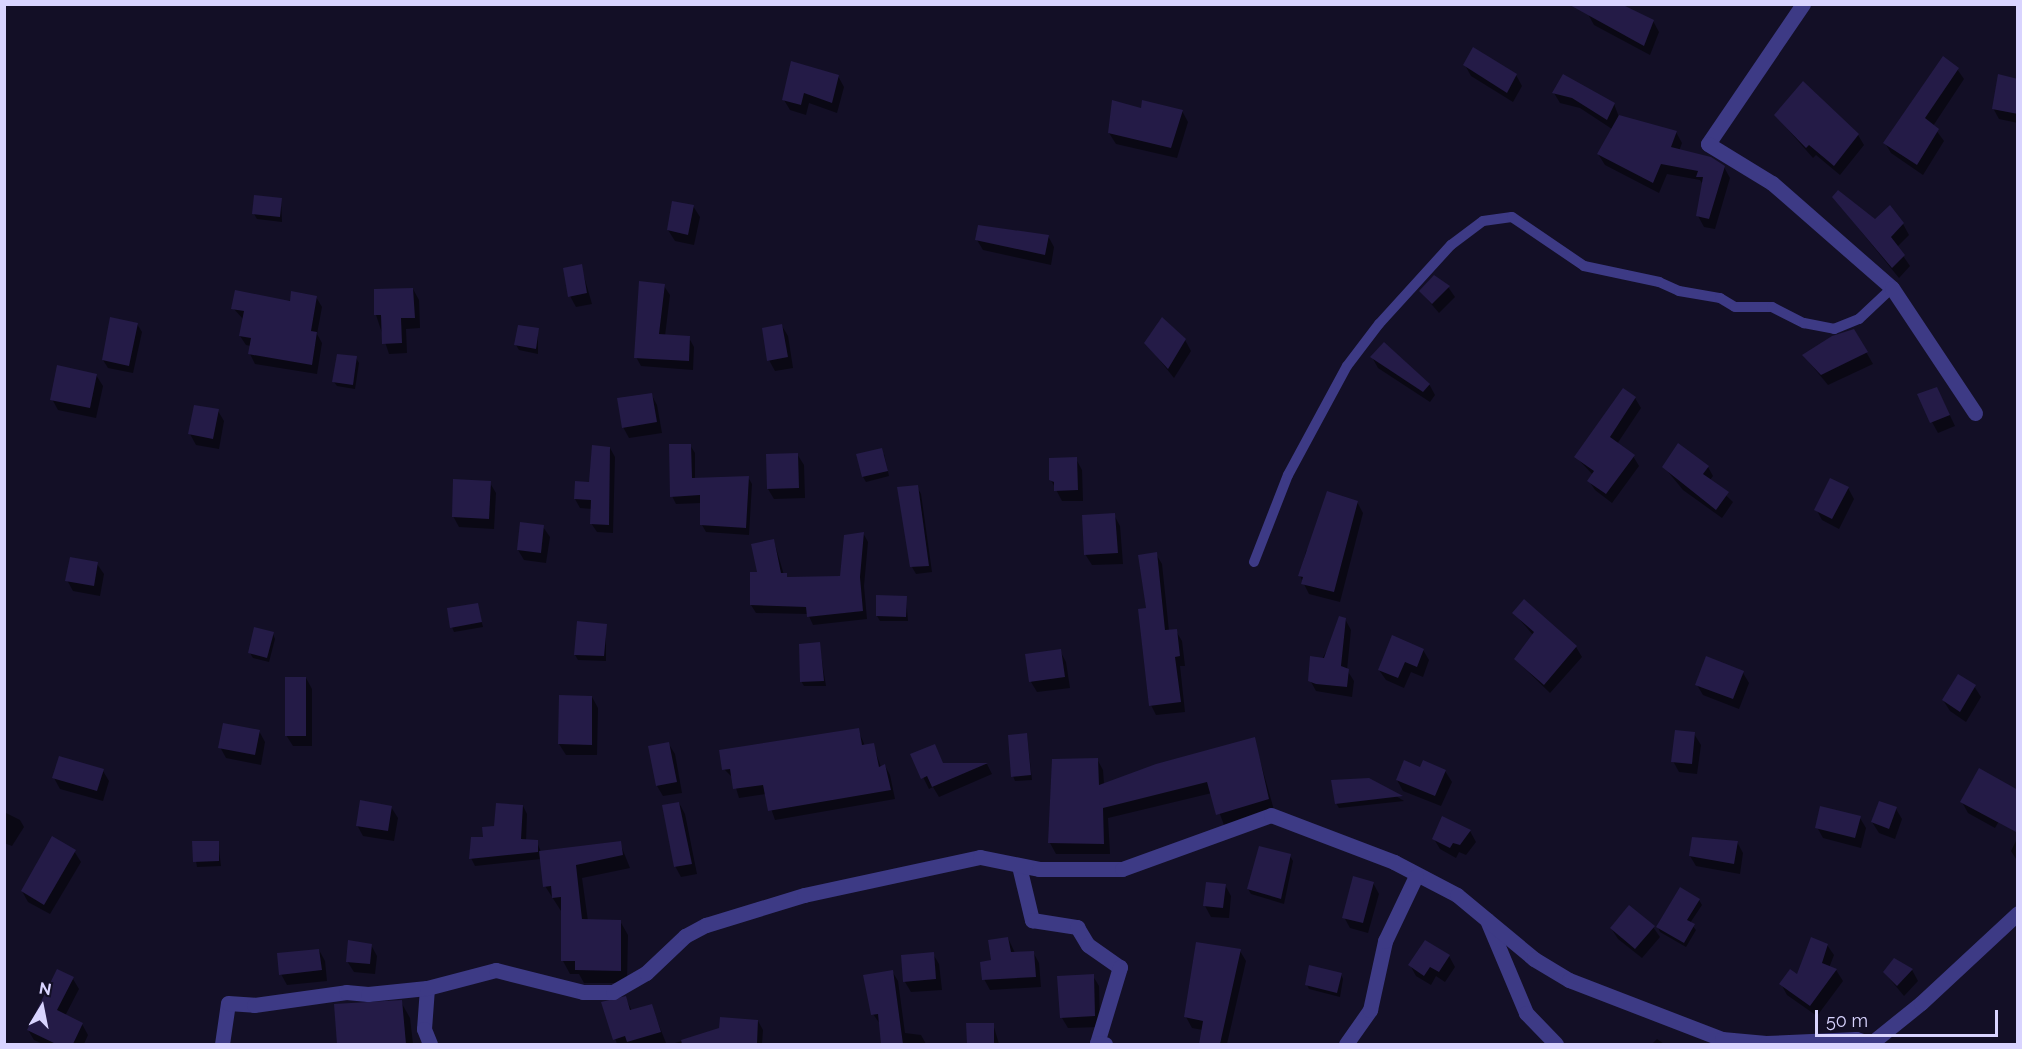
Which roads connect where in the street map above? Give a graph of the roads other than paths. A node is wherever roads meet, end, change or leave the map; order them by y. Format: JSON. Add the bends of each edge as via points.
{"nodes":[{"id":1,"x":1803,"y":4,"type":"edge"},
{"id":2,"x":1892,"y":288,"type":"junction"},
{"id":3,"x":1976,"y":413,"type":"dead end"},
{"id":4,"x":1254,"y":562,"type":"dead end"},
{"id":5,"x":1019,"y":866,"type":"junction"},
{"id":6,"x":1416,"y":876,"type":"junction"},
{"id":7,"x":2018,"y":913,"type":"edge"},
{"id":8,"x":1484,"y":915,"type":"junction"},
{"id":9,"x":426,"y":988,"type":"junction"},
{"id":10,"x":222,"y":1044,"type":"edge"},
{"id":11,"x":430,"y":1044,"type":"edge"},
{"id":12,"x":1105,"y":1044,"type":"edge"},
{"id":13,"x":1346,"y":1044,"type":"edge"},
{"id":14,"x":1556,"y":1044,"type":"edge"},
{"id":15,"x":1870,"y":1044,"type":"edge"}],
"edges":[{"from":1,"to":2,"type":"street","via":[[1708,144],[1772,183]]},
{"from":2,"to":3,"type":"street"},
{"from":2,"to":4,"type":"lane","via":[[1859,319],[1834,329],[1804,323],[1772,307],[1735,307],[1720,297],[1679,291],[1659,282],[1584,266],[1512,217],[1483,221],[1451,245],[1379,324],[1347,366],[1288,475]]},
{"from":5,"to":6,"type":"street","via":[[1122,869],[1271,815],[1394,862]]},
{"from":5,"to":9,"type":"street","via":[[980,857],[964,859],[804,895],[706,925],[685,936],[646,973],[614,992],[583,992],[496,970]]},
{"from":5,"to":12,"type":"street","via":[[1032,920],[1077,927],[1088,945],[1120,967],[1097,1043]]},
{"from":6,"to":8,"type":"street","via":[[1457,895]]},
{"from":6,"to":13,"type":"street","via":[[1385,941],[1370,1010]]},
{"from":7,"to":15,"type":"street","via":[[1921,1003]]},
{"from":8,"to":14,"type":"street","via":[[1526,1013]]},
{"from":8,"to":15,"type":"street","via":[[1534,959],[1569,980],[1722,1039],[1766,1043],[1856,1039]]},
{"from":9,"to":10,"type":"street","via":[[368,994],[346,992],[254,1005],[228,1003]]},
{"from":9,"to":11,"type":"street","via":[[424,1029]]}]}
